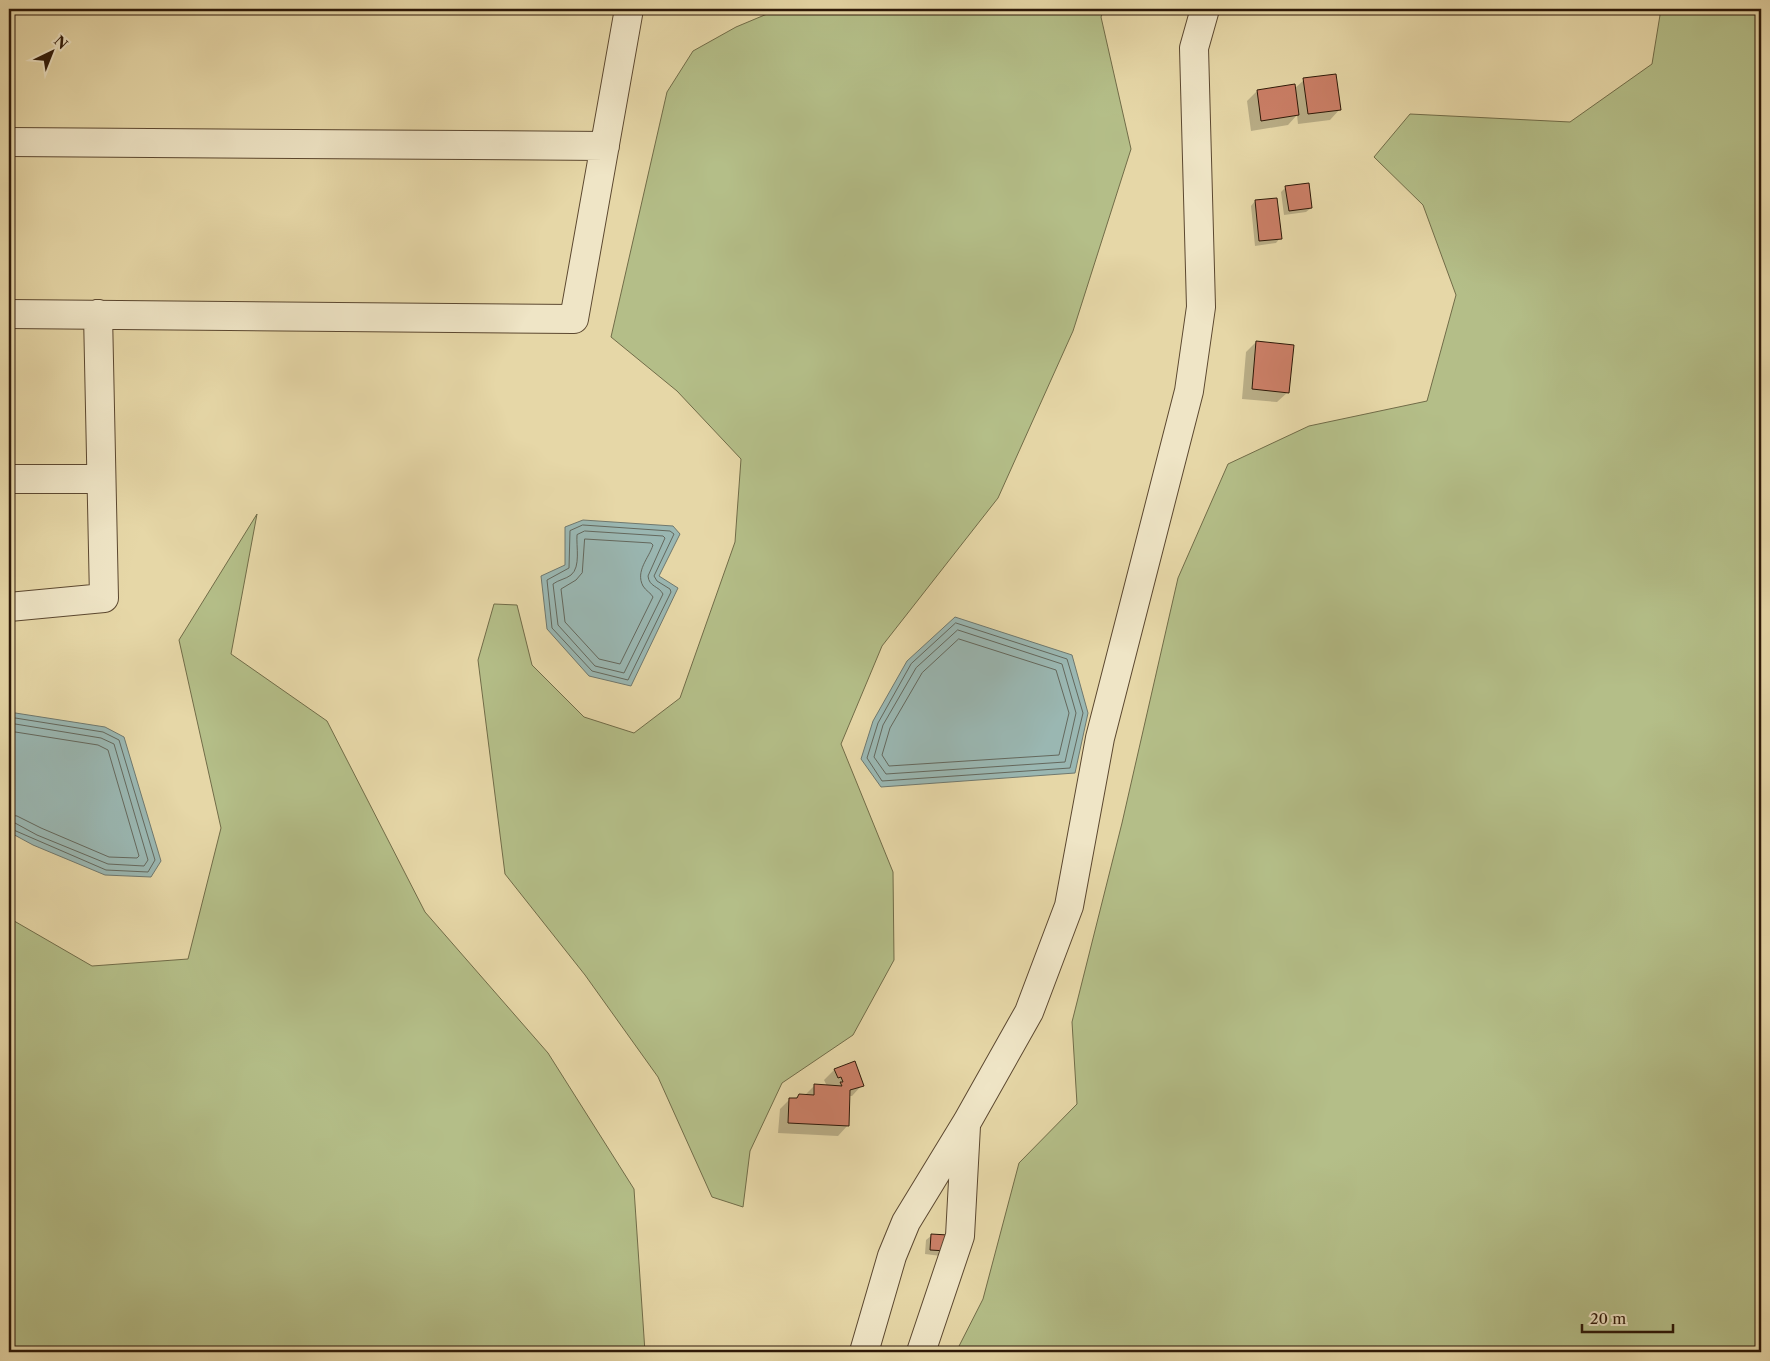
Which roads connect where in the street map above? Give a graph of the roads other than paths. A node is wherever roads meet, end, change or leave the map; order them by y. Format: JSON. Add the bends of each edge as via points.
{"nodes":[{"id":1,"x":629,"y":9,"type":"edge"},
{"id":2,"x":1205,"y":9,"type":"edge"},
{"id":3,"x":9,"y":142,"type":"edge"},
{"id":4,"x":605,"y":146,"type":"junction"},
{"id":5,"x":9,"y":314,"type":"edge"},
{"id":6,"x":98,"y":314,"type":"junction"},
{"id":7,"x":9,"y":479,"type":"edge"},
{"id":8,"x":101,"y":479,"type":"junction"},
{"id":9,"x":9,"y":607,"type":"edge"},
{"id":10,"x":967,"y":1122,"type":"junction"},
{"id":11,"x":864,"y":1352,"type":"edge"},
{"id":12,"x":920,"y":1352,"type":"edge"}],
"edges":[{"from":1,"to":4,"type":"street"},
{"from":2,"to":10,"type":"street","via":[[1194,48],[1201,308],[1189,391],[1100,738],[1069,906],[1029,1012]]},
{"from":3,"to":4,"type":"street"},
{"from":4,"to":6,"type":"street","via":[[574,319]]},
{"from":5,"to":6,"type":"street"},
{"from":6,"to":8,"type":"street"},
{"from":7,"to":8,"type":"street"},
{"from":8,"to":9,"type":"street","via":[[104,598]]},
{"from":10,"to":11,"type":"street","via":[[906,1222],[892,1256]]},
{"from":10,"to":12,"type":"street","via":[[960,1236]]}]}
